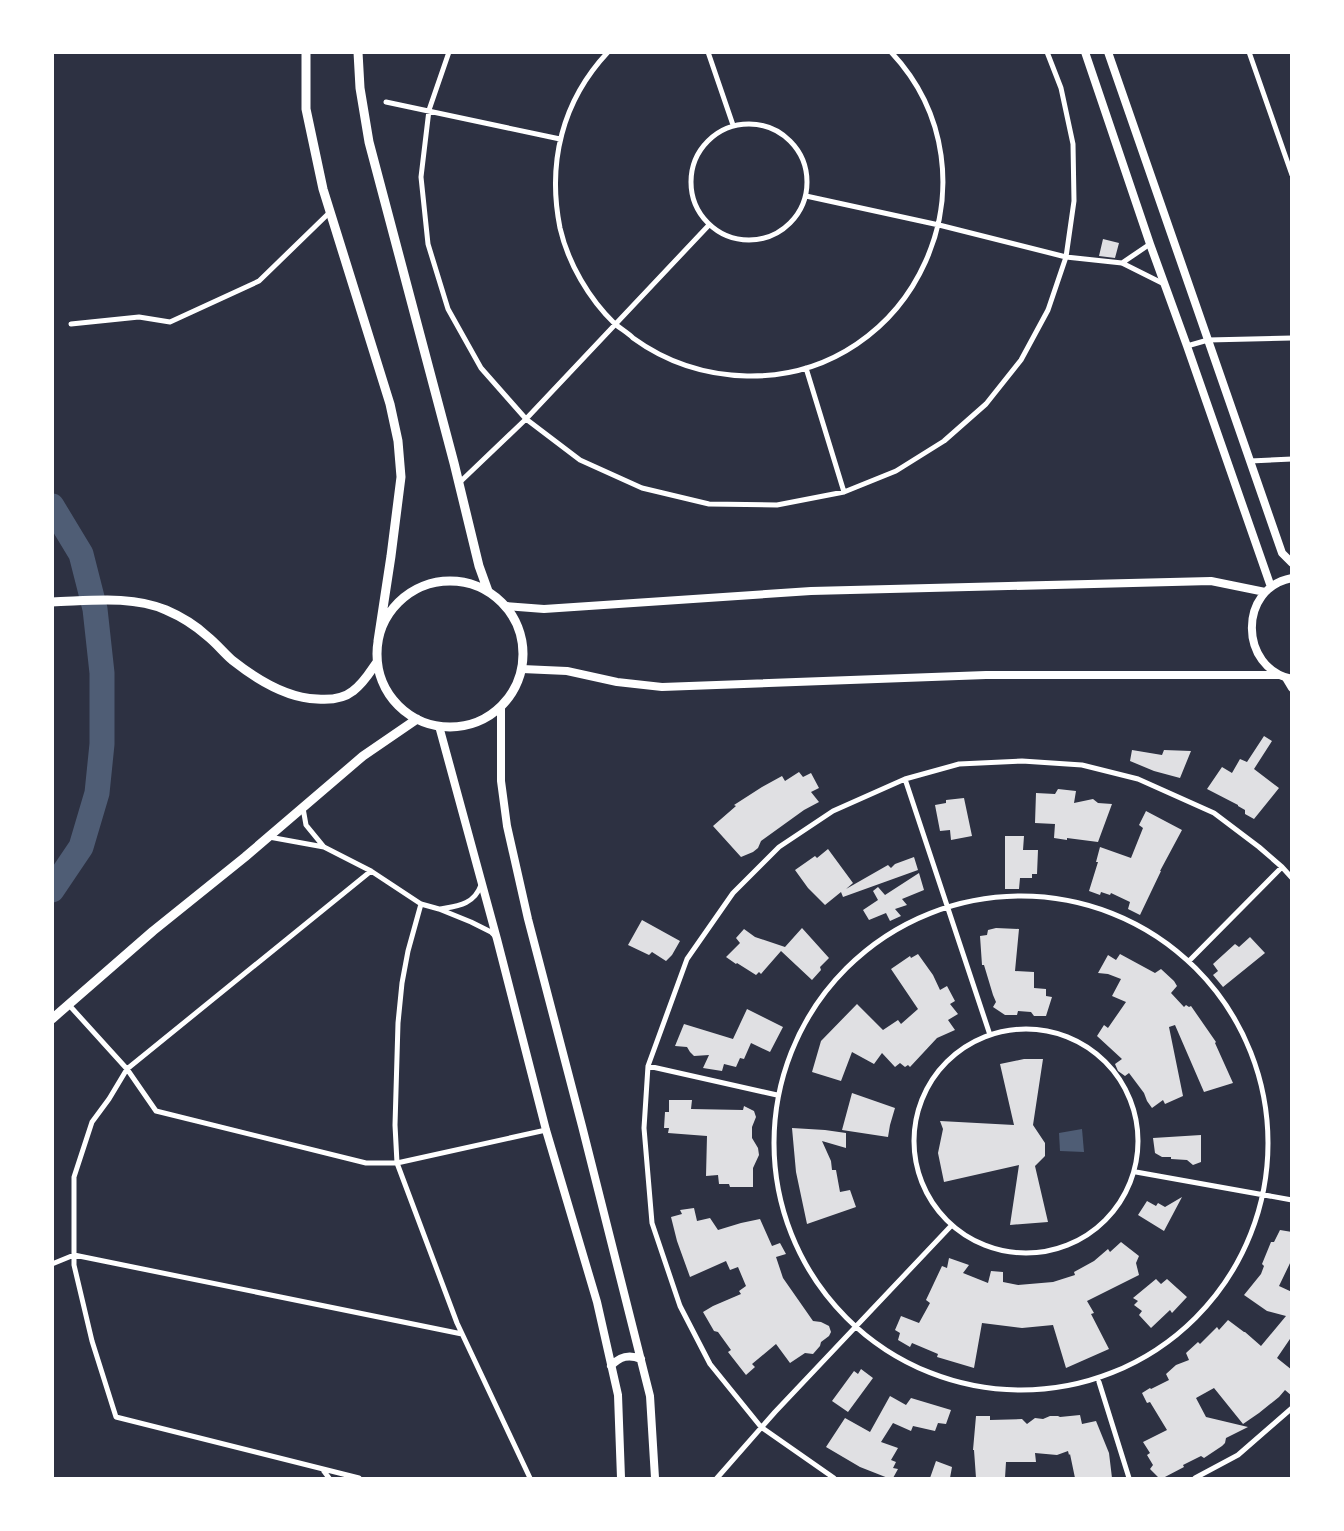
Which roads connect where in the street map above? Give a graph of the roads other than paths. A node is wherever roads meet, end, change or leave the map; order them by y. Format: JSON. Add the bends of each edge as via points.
{"nodes":[{"id":1,"x":306,"y":52,"type":"edge"},
{"id":2,"x":358,"y":52,"type":"edge"},
{"id":3,"x":449,"y":52,"type":"edge"},
{"id":4,"x":608,"y":52,"type":"edge"},
{"id":5,"x":708,"y":52,"type":"edge"},
{"id":6,"x":891,"y":52,"type":"edge"},
{"id":7,"x":1047,"y":52,"type":"edge"},
{"id":8,"x":1085,"y":52,"type":"edge"},
{"id":9,"x":1108,"y":52,"type":"edge"},
{"id":10,"x":1248,"y":52,"type":"edge"},
{"id":11,"x":386,"y":102,"type":"dead end"},
{"id":12,"x":429,"y":110,"type":"junction"},
{"id":13,"x":732,"y":125,"type":"junction"},
{"id":14,"x":560,"y":139,"type":"junction"},
{"id":15,"x":1292,"y":175,"type":"edge"},
{"id":16,"x":806,"y":196,"type":"junction"},
{"id":17,"x":330,"y":212,"type":"junction"},
{"id":18,"x":709,"y":225,"type":"junction"},
{"id":19,"x":939,"y":225,"type":"junction"},
{"id":20,"x":1150,"y":244,"type":"junction"},
{"id":21,"x":1066,"y":257,"type":"junction"},
{"id":22,"x":1122,"y":263,"type":"junction"},
{"id":23,"x":1164,"y":284,"type":"junction"},
{"id":24,"x":71,"y":324,"type":"dead end"},
{"id":25,"x":616,"y":324,"type":"junction"},
{"id":26,"x":1292,"y":338,"type":"edge"},
{"id":27,"x":1208,"y":340,"type":"junction"},
{"id":28,"x":1187,"y":346,"type":"junction"},
{"id":29,"x":806,"y":368,"type":"junction"},
{"id":30,"x":526,"y":419,"type":"junction"},
{"id":31,"x":1292,"y":459,"type":"edge"},
{"id":32,"x":1250,"y":461,"type":"junction"},
{"id":33,"x":459,"y":484,"type":"junction"},
{"id":34,"x":844,"y":492,"type":"junction"},
{"id":35,"x":1292,"y":563,"type":"edge"},
{"id":36,"x":1292,"y":578,"type":"edge"},
{"id":37,"x":1268,"y":590,"type":"junction"},
{"id":38,"x":488,"y":591,"type":"junction"},
{"id":39,"x":52,"y":602,"type":"edge"},
{"id":40,"x":506,"y":606,"type":"junction"},
{"id":41,"x":378,"y":641,"type":"junction"},
{"id":42,"x":377,"y":662,"type":"junction"},
{"id":43,"x":522,"y":668,"type":"junction"},
{"id":44,"x":1285,"y":677,"type":"edge"},
{"id":45,"x":1292,"y":688,"type":"edge"},
{"id":46,"x":501,"y":707,"type":"junction"},
{"id":47,"x":417,"y":719,"type":"junction"},
{"id":48,"x":439,"y":726,"type":"junction"},
{"id":49,"x":905,"y":779,"type":"junction"},
{"id":50,"x":303,"y":808,"type":"junction"},
{"id":51,"x":268,"y":837,"type":"junction"},
{"id":52,"x":324,"y":847,"type":"junction"},
{"id":53,"x":1282,"y":867,"type":"junction"},
{"id":54,"x":371,"y":871,"type":"junction"},
{"id":55,"x":1292,"y":878,"type":"edge"},
{"id":56,"x":482,"y":884,"type":"junction"},
{"id":57,"x":421,"y":904,"type":"junction"},
{"id":58,"x":439,"y":909,"type":"junction"},
{"id":59,"x":948,"y":909,"type":"junction"},
{"id":60,"x":497,"y":939,"type":"junction"},
{"id":61,"x":1189,"y":961,"type":"junction"},
{"id":62,"x":69,"y":1005,"type":"junction"},
{"id":63,"x":52,"y":1019,"type":"edge"},
{"id":64,"x":989,"y":1032,"type":"junction"},
{"id":65,"x":648,"y":1066,"type":"junction"},
{"id":66,"x":127,"y":1069,"type":"junction"},
{"id":67,"x":777,"y":1095,"type":"junction"},
{"id":68,"x":546,"y":1130,"type":"junction"},
{"id":69,"x":397,"y":1163,"type":"junction"},
{"id":70,"x":1136,"y":1172,"type":"junction"},
{"id":71,"x":1262,"y":1195,"type":"junction"},
{"id":72,"x":1292,"y":1200,"type":"edge"},
{"id":73,"x":950,"y":1228,"type":"junction"},
{"id":74,"x":74,"y":1255,"type":"junction"},
{"id":75,"x":52,"y":1264,"type":"edge"},
{"id":76,"x":854,"y":1328,"type":"junction"},
{"id":77,"x":462,"y":1334,"type":"junction"},
{"id":78,"x":641,"y":1359,"type":"junction"},
{"id":79,"x":611,"y":1366,"type":"junction"},
{"id":80,"x":1099,"y":1382,"type":"junction"},
{"id":81,"x":1292,"y":1408,"type":"edge"},
{"id":82,"x":761,"y":1428,"type":"junction"},
{"id":83,"x":323,"y":1469,"type":"junction"},
{"id":84,"x":329,"y":1478,"type":"edge"},
{"id":85,"x":359,"y":1478,"type":"edge"},
{"id":86,"x":530,"y":1478,"type":"edge"},
{"id":87,"x":621,"y":1478,"type":"edge"},
{"id":88,"x":655,"y":1478,"type":"edge"},
{"id":89,"x":717,"y":1478,"type":"edge"},
{"id":90,"x":834,"y":1478,"type":"edge"},
{"id":91,"x":1129,"y":1478,"type":"edge"},
{"id":92,"x":1195,"y":1478,"type":"edge"}],
"edges":[{"from":1,"to":17,"type":"main road","via":[[306,109]]},
{"from":2,"to":33,"type":"main road","via":[[369,142]]},
{"from":3,"to":12,"type":"street"},
{"from":4,"to":14,"type":"street","via":[[594,67],[573,101]]},
{"from":5,"to":13,"type":"street"},
{"from":6,"to":19,"type":"street","via":[[920,93],[934,124],[942,157]]},
{"from":7,"to":21,"type":"street","via":[[1061,88],[1073,144],[1074,201]]},
{"from":8,"to":20,"type":"main road"},
{"from":9,"to":27,"type":"main road"},
{"from":10,"to":15,"type":"street"},
{"from":11,"to":12,"type":"street"},
{"from":12,"to":14,"type":"street"},
{"from":12,"to":30,"type":"street","via":[[422,177],[428,244],[448,309],[481,368]]},
{"from":13,"to":16,"type":"street","via":[[750,123],[767,126],[790,140],[804,162],[808,178]]},
{"from":13,"to":18,"type":"street","via":[[703,145],[694,160],[690,177],[698,212]]},
{"from":14,"to":25,"type":"street","via":[[555,172],[556,206],[563,239],[575,270],[593,299]]},
{"from":16,"to":18,"type":"street","via":[[800,212],[789,225],[758,240],[740,240]]},
{"from":16,"to":19,"type":"street"},
{"from":17,"to":24,"type":"street","via":[[259,281],[170,322],[138,317]]},
{"from":17,"to":41,"type":"main road","via":[[390,404],[398,441],[401,477]]},
{"from":18,"to":25,"type":"street"},
{"from":19,"to":21,"type":"street"},
{"from":19,"to":29,"type":"street","via":[[926,264],[905,299],[883,323],[844,352]]},
{"from":20,"to":22,"type":"street"},
{"from":20,"to":23,"type":"main road"},
{"from":21,"to":22,"type":"street"},
{"from":21,"to":34,"type":"street","via":[[1048,310],[1021,360],[986,404],[944,441],[896,471]]},
{"from":22,"to":23,"type":"street"},
{"from":23,"to":28,"type":"main road"},
{"from":25,"to":29,"type":"street","via":[[648,349],[685,366],[725,375],[766,376]]},
{"from":25,"to":30,"type":"street"},
{"from":26,"to":27,"type":"street"},
{"from":27,"to":28,"type":"street"},
{"from":27,"to":32,"type":"main road"},
{"from":28,"to":37,"type":"main road"},
{"from":29,"to":34,"type":"street"},
{"from":30,"to":33,"type":"street"},
{"from":30,"to":34,"type":"street","via":[[580,460],[642,488],[708,504],[777,505]]},
{"from":31,"to":32,"type":"street"},
{"from":32,"to":35,"type":"main road","via":[[1282,553]]},
{"from":33,"to":38,"type":"main road"},
{"from":36,"to":37,"type":"main road"},
{"from":37,"to":40,"type":"main road","via":[[1211,581],[811,591],[544,609]]},
{"from":37,"to":44,"type":"main road","via":[[1256,606],[1251,621],[1252,637],[1256,652],[1266,665]]},
{"from":38,"to":40,"type":"main road"},
{"from":38,"to":41,"type":"main road","via":[[466,583],[442,581],[420,588],[395,607],[386,619]]},
{"from":39,"to":42,"type":"main road","via":[[129,601],[165,610],[195,626],[256,677],[291,694],[310,699],[333,699],[352,692]]},
{"from":40,"to":43,"type":"main road","via":[[521,639]]},
{"from":41,"to":42,"type":"main road"},
{"from":42,"to":47,"type":"main road","via":[[381,679],[390,695]]},
{"from":43,"to":44,"type":"main road","via":[[567,671],[617,682],[662,687],[986,675]]},
{"from":43,"to":46,"type":"main road","via":[[514,689]]},
{"from":44,"to":45,"type":"main road"},
{"from":46,"to":48,"type":"main road","via":[[468,724]]},
{"from":46,"to":78,"type":"main road","via":[[501,781],[507,826]]},
{"from":47,"to":48,"type":"main road"},
{"from":47,"to":50,"type":"main road","via":[[363,756]]},
{"from":48,"to":56,"type":"main road"},
{"from":49,"to":53,"type":"street","via":[[959,764],[1022,761],[1092,768],[1138,779],[1214,813]]},
{"from":49,"to":59,"type":"street"},
{"from":49,"to":65,"type":"street","via":[[833,811],[779,847],[733,893],[687,959]]},
{"from":50,"to":51,"type":"main road"},
{"from":50,"to":52,"type":"street","via":[[306,825]]},
{"from":51,"to":52,"type":"street"},
{"from":51,"to":62,"type":"main road"},
{"from":52,"to":54,"type":"street"},
{"from":53,"to":55,"type":"street"},
{"from":53,"to":61,"type":"street"},
{"from":54,"to":57,"type":"street"},
{"from":54,"to":66,"type":"street"},
{"from":56,"to":58,"type":"street","via":[[479,892],[465,904]]},
{"from":56,"to":60,"type":"main road"},
{"from":57,"to":58,"type":"street"},
{"from":57,"to":69,"type":"street","via":[[408,951],[398,1023]]},
{"from":58,"to":60,"type":"street","via":[[490,932]]},
{"from":59,"to":61,"type":"street","via":[[1028,896],[1104,905],[1173,944]]},
{"from":59,"to":64,"type":"street"},
{"from":59,"to":67,"type":"street","via":[[888,935],[835,974],[800,1033]]},
{"from":60,"to":68,"type":"main road"},
{"from":61,"to":71,"type":"street","via":[[1221,995],[1254,1057],[1268,1126]]},
{"from":62,"to":63,"type":"main road"},
{"from":62,"to":66,"type":"street"},
{"from":64,"to":70,"type":"street","via":[[1032,1028],[1066,1035],[1097,1052],[1121,1078],[1136,1110],[1140,1144]]},
{"from":64,"to":73,"type":"street","via":[[965,1046],[938,1070],[921,1101],[913,1135],[917,1170],[931,1202]]},
{"from":65,"to":67,"type":"street"},
{"from":65,"to":82,"type":"street","via":[[644,1128],[652,1223],[680,1306],[710,1364]]},
{"from":66,"to":69,"type":"street","via":[[156,1111],[366,1163]]},
{"from":66,"to":74,"type":"street","via":[[92,1122],[74,1177]]},
{"from":67,"to":76,"type":"street","via":[[776,1181],[802,1257]]},
{"from":68,"to":69,"type":"street"},
{"from":68,"to":79,"type":"main road","via":[[596,1302]]},
{"from":69,"to":77,"type":"street"},
{"from":70,"to":71,"type":"street"},
{"from":70,"to":73,"type":"street","via":[[1117,1210],[1090,1234],[1058,1250],[1022,1254],[986,1246]]},
{"from":71,"to":72,"type":"street"},
{"from":71,"to":80,"type":"street","via":[[1242,1253],[1208,1303],[1163,1344]]},
{"from":73,"to":76,"type":"street"},
{"from":74,"to":75,"type":"street"},
{"from":74,"to":77,"type":"street"},
{"from":74,"to":83,"type":"street","via":[[92,1341],[116,1417]]},
{"from":76,"to":80,"type":"street","via":[[902,1366],[970,1388],[1041,1391]]},
{"from":76,"to":82,"type":"street"},
{"from":77,"to":86,"type":"street"},
{"from":78,"to":79,"type":"main road","via":[[628,1356]]},
{"from":78,"to":88,"type":"main road","via":[[650,1396]]},
{"from":79,"to":87,"type":"main road","via":[[618,1395]]},
{"from":80,"to":91,"type":"street"},
{"from":81,"to":92,"type":"street","via":[[1238,1455]]},
{"from":82,"to":89,"type":"street"},
{"from":82,"to":90,"type":"street"},
{"from":83,"to":84,"type":"street"},
{"from":83,"to":85,"type":"street"}]}
